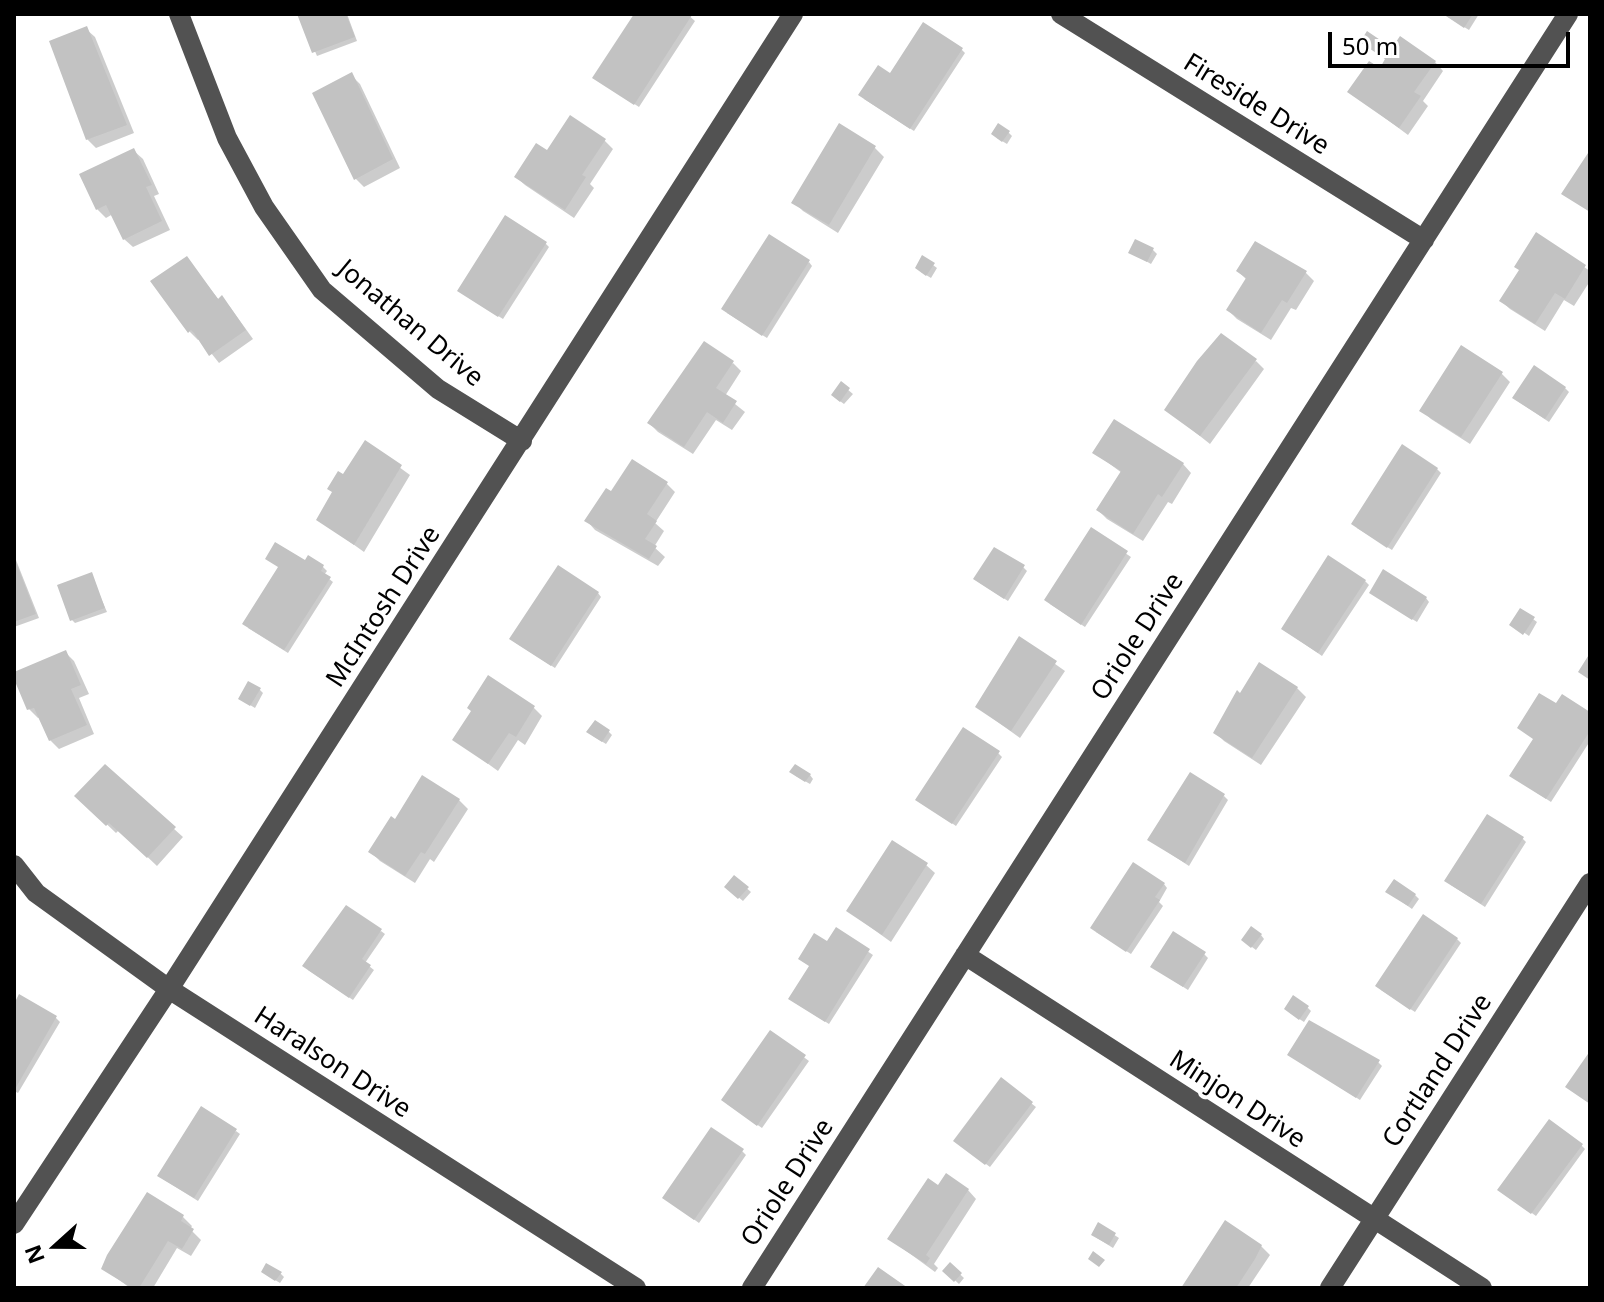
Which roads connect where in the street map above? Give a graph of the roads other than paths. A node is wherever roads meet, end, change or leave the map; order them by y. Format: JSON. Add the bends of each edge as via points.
{"nodes":[{"id":1,"x":179,"y":14,"type":"edge"},
{"id":2,"x":793,"y":14,"type":"edge"},
{"id":3,"x":1061,"y":14,"type":"edge"},
{"id":4,"x":1568,"y":14,"type":"edge"},
{"id":5,"x":1424,"y":240,"type":"junction"},
{"id":6,"x":522,"y":441,"type":"junction"},
{"id":7,"x":14,"y":865,"type":"edge"},
{"id":8,"x":1590,"y":883,"type":"edge"},
{"id":9,"x":965,"y":955,"type":"junction"},
{"id":10,"x":169,"y":989,"type":"junction"},
{"id":11,"x":1374,"y":1219,"type":"junction"},
{"id":12,"x":14,"y":1224,"type":"edge"},
{"id":13,"x":636,"y":1288,"type":"edge"},
{"id":14,"x":752,"y":1288,"type":"edge"},
{"id":15,"x":1330,"y":1288,"type":"edge"},
{"id":16,"x":1482,"y":1288,"type":"edge"}],
"edges":[{"from":1,"to":6,"type":"street","name":"Jonathan Drive","via":[[227,138],[264,207],[322,290],[438,389]]},
{"from":2,"to":6,"type":"street","name":"McIntosh Drive"},
{"from":3,"to":5,"type":"street","name":"Fireside Drive"},
{"from":4,"to":5,"type":"street","name":"Oriole Drive"},
{"from":5,"to":9,"type":"street","name":"Oriole Drive"},
{"from":6,"to":10,"type":"street","name":"McIntosh Drive"},
{"from":7,"to":10,"type":"street","name":"Haralson Drive","via":[[36,893]]},
{"from":8,"to":11,"type":"street","name":"Cortland Drive"},
{"from":9,"to":11,"type":"street","name":"Minjon Drive"},
{"from":9,"to":14,"type":"street","name":"Oriole Drive"},
{"from":10,"to":12,"type":"street","name":"McIntosh Drive"},
{"from":10,"to":13,"type":"street","name":"Haralson Drive"},
{"from":11,"to":15,"type":"street","name":"Cortland Drive"},
{"from":11,"to":16,"type":"street","name":"Minjon Drive"}]}
